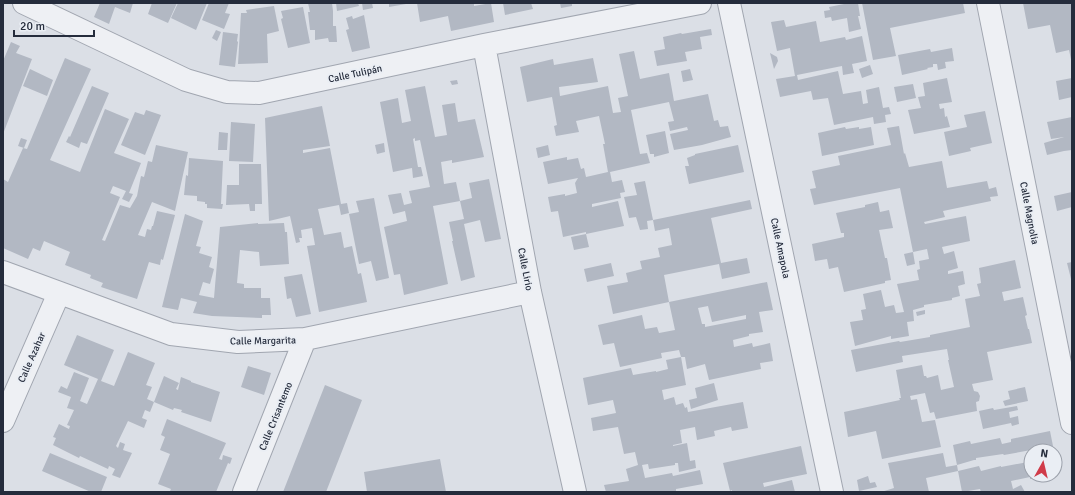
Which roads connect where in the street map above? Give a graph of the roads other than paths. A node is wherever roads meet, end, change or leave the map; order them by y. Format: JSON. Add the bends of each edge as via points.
{"nodes":[{"id":1,"x":24,"y":3,"type":"edge"},
{"id":2,"x":700,"y":3,"type":"edge"},
{"id":3,"x":729,"y":3,"type":"edge"},
{"id":4,"x":988,"y":3,"type":"edge"},
{"id":5,"x":484,"y":45,"type":"junction"},
{"id":6,"x":3,"y":272,"type":"edge"},
{"id":7,"x":530,"y":292,"type":"junction"},
{"id":8,"x":59,"y":293,"type":"junction"},
{"id":9,"x":306,"y":339,"type":"junction"},
{"id":10,"x":3,"y":421,"type":"edge"},
{"id":11,"x":1072,"y":423,"type":"edge"},
{"id":12,"x":244,"y":492,"type":"edge"},
{"id":13,"x":575,"y":492,"type":"edge"},
{"id":14,"x":832,"y":492,"type":"edge"}],
"edges":[{"from":1,"to":5,"type":"street","name":"Calle Tulipán","via":[[186,80],[227,92],[259,93]]},
{"from":2,"to":5,"type":"street","name":"Calle Tulipán"},
{"from":3,"to":14,"type":"street","name":"Calle Amapola"},
{"from":4,"to":11,"type":"street","name":"Calle Magnolia"},
{"from":5,"to":7,"type":"street","name":"Calle Lirio"},
{"from":6,"to":8,"type":"street","name":"Calle Margarita"},
{"from":7,"to":9,"type":"street","name":"Calle Margarita"},
{"from":7,"to":13,"type":"street","name":"Calle Lirio"},
{"from":8,"to":9,"type":"street","name":"Calle Margarita","via":[[171,334],[238,342]]},
{"from":8,"to":10,"type":"street","name":"Calle Azahar"},
{"from":9,"to":12,"type":"street","name":"Calle Crisantemo"}]}
